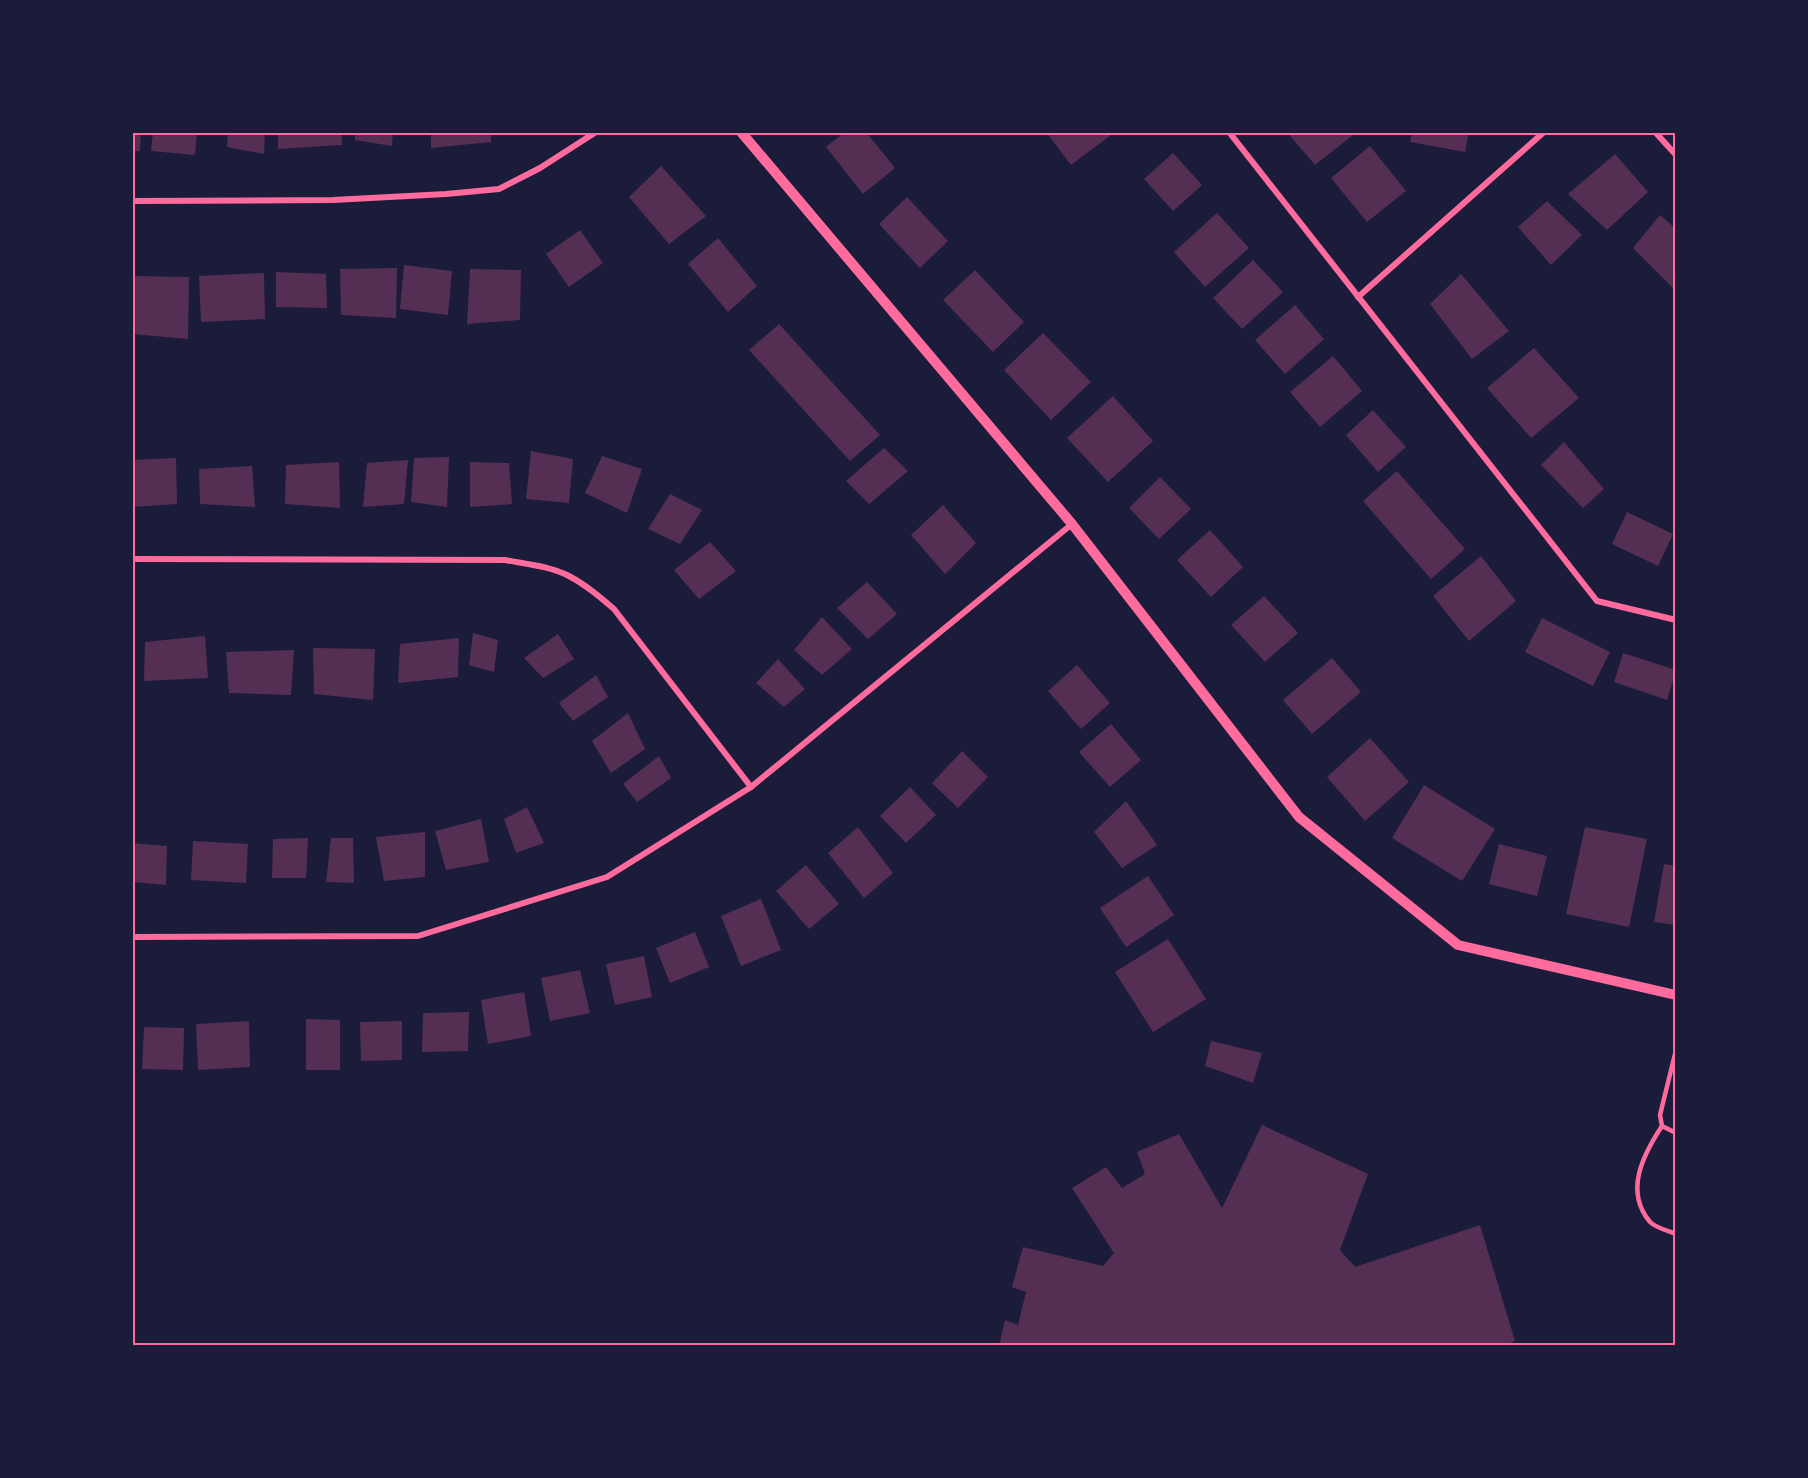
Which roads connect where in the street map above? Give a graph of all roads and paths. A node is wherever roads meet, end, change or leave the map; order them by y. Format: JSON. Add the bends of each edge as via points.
{"nodes":[{"id":1,"x":596,"y":132,"type":"edge"},
{"id":2,"x":741,"y":132,"type":"edge"},
{"id":3,"x":1229,"y":132,"type":"edge"},
{"id":4,"x":1544,"y":132,"type":"edge"},
{"id":5,"x":1655,"y":132,"type":"edge"},
{"id":6,"x":1676,"y":155,"type":"edge"},
{"id":7,"x":132,"y":201,"type":"edge"},
{"id":8,"x":1358,"y":297,"type":"junction"},
{"id":9,"x":1072,"y":524,"type":"junction"},
{"id":10,"x":132,"y":560,"type":"edge"},
{"id":11,"x":1676,"y":620,"type":"edge"},
{"id":12,"x":751,"y":786,"type":"junction"},
{"id":13,"x":132,"y":937,"type":"edge"},
{"id":14,"x":1676,"y":995,"type":"edge"},
{"id":15,"x":1676,"y":1050,"type":"edge"},
{"id":16,"x":1662,"y":1126,"type":"junction"},
{"id":17,"x":1676,"y":1133,"type":"edge"},
{"id":18,"x":1676,"y":1234,"type":"edge"}],
"edges":[{"from":1,"to":7,"type":"street","via":[[498,189],[333,200]]},
{"from":2,"to":9,"type":"street"},
{"from":3,"to":8,"type":"street"},
{"from":4,"to":8,"type":"street"},
{"from":5,"to":6,"type":"street"},
{"from":8,"to":11,"type":"street","via":[[1597,601]]},
{"from":9,"to":12,"type":"street"},
{"from":9,"to":14,"type":"street","via":[[1299,817],[1458,945]]},
{"from":10,"to":12,"type":"street","via":[[505,561],[567,575],[614,609]]},
{"from":12,"to":13,"type":"street","via":[[607,878],[418,936]]},
{"from":15,"to":16,"type":"lane","via":[[1662,1101]]},
{"from":16,"to":17,"type":"lane"},
{"from":16,"to":18,"type":"lane","via":[[1641,1161],[1636,1198],[1651,1223]]}]}
